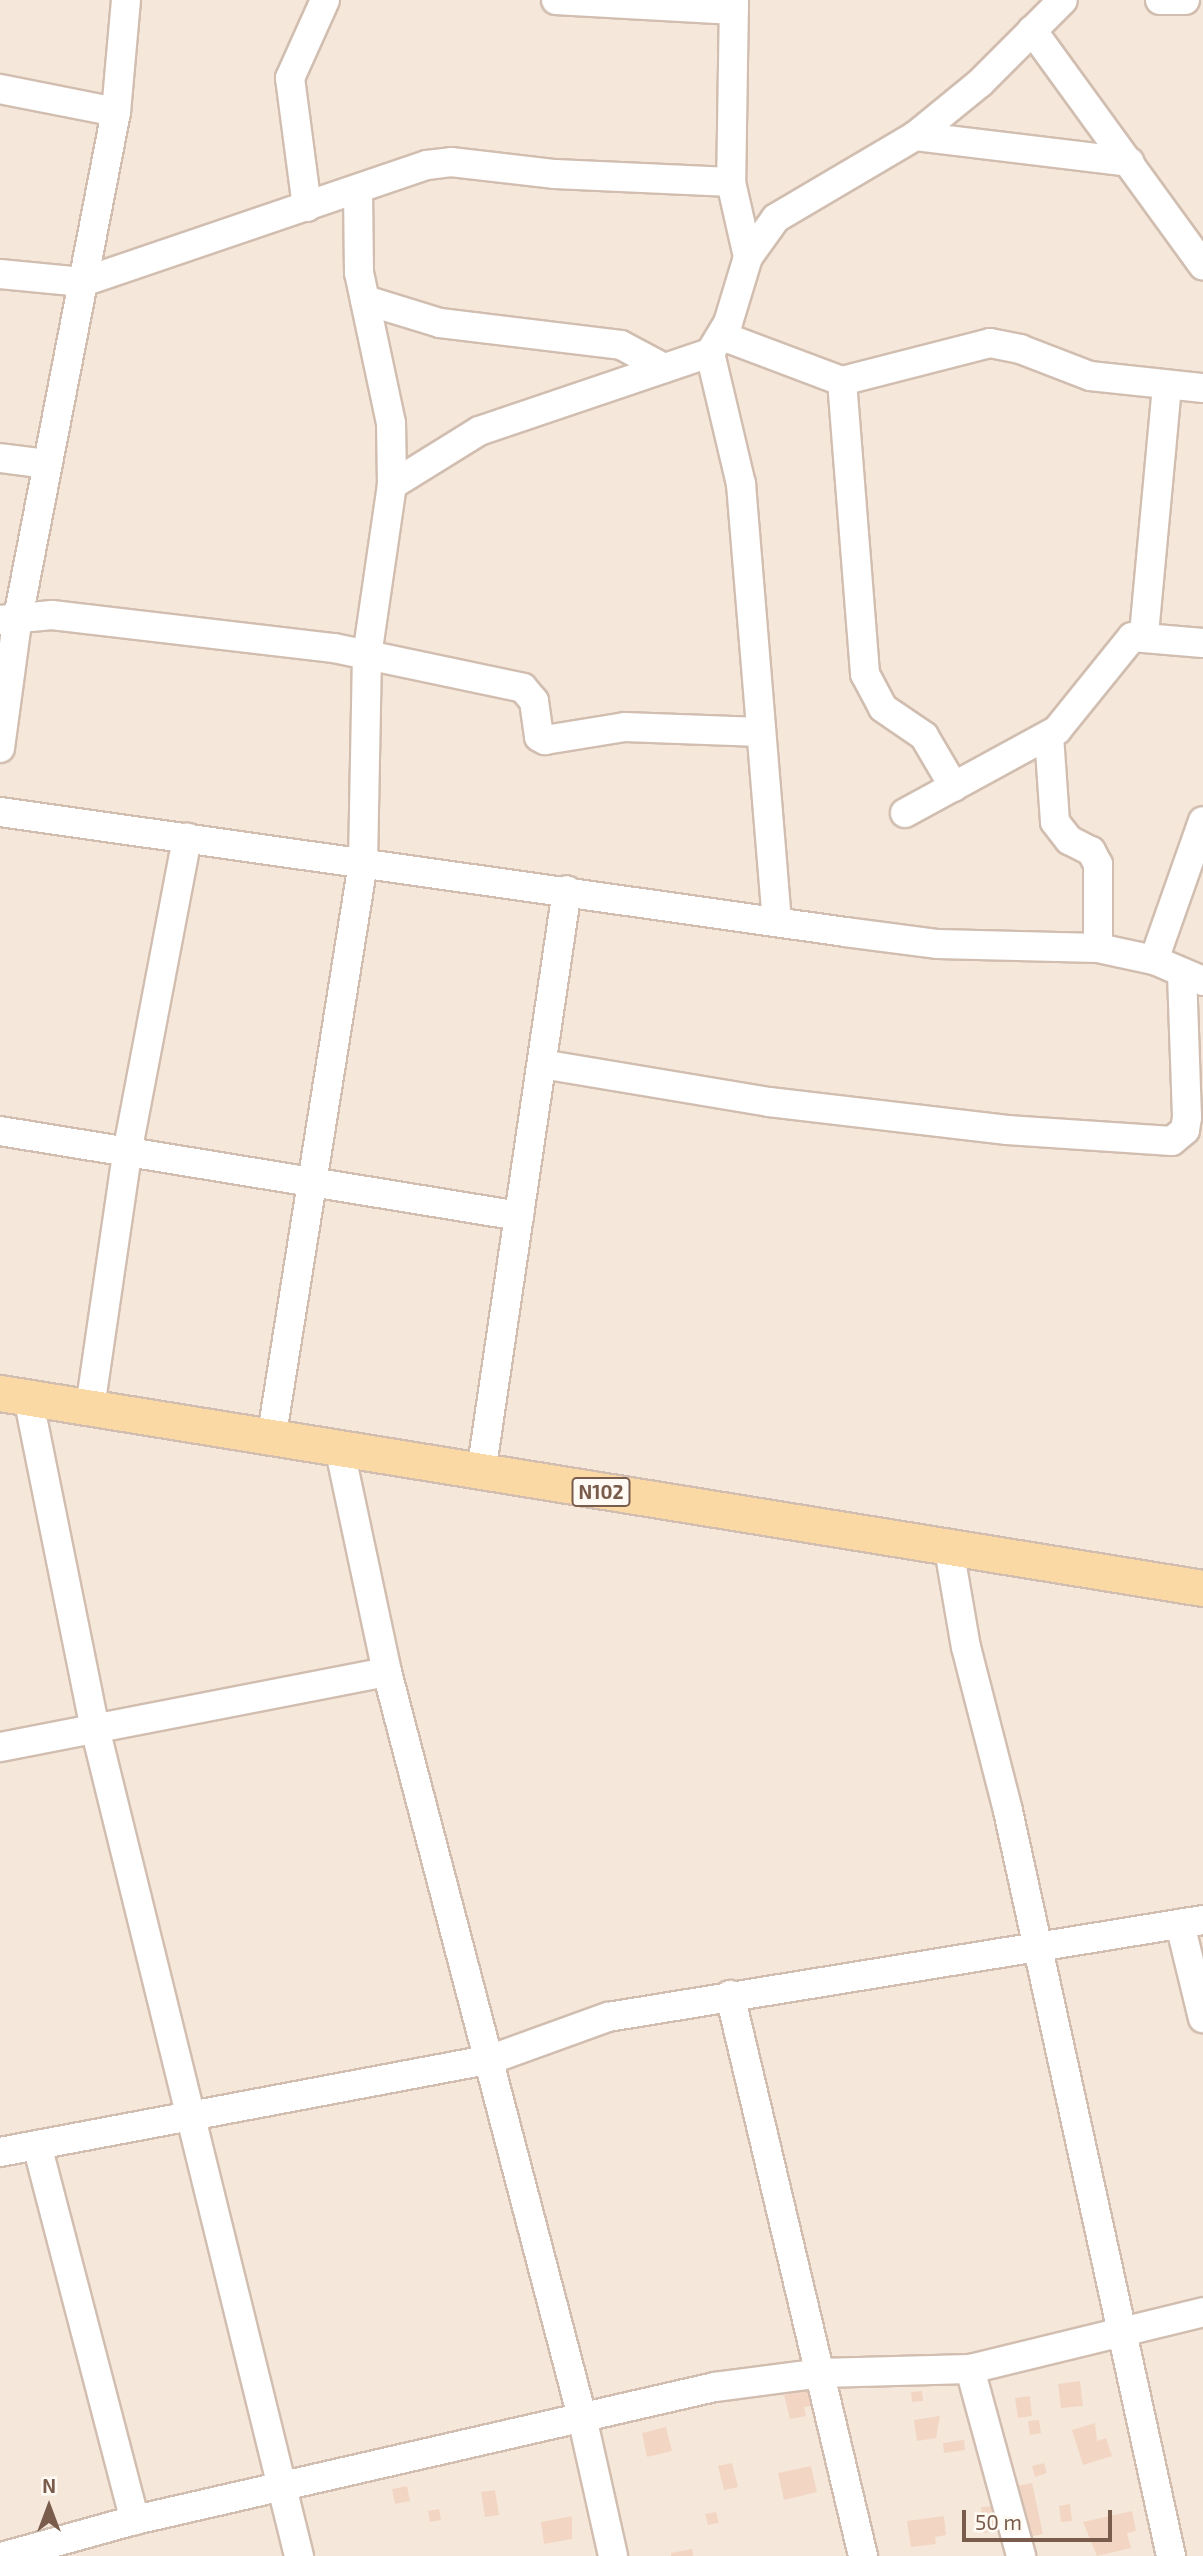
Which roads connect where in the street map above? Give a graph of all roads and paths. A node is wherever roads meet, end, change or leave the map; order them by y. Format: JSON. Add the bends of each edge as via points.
{"nodes":[{"id":1,"x":127,"y":0,"type":"edge"},
{"id":2,"x":325,"y":0,"type":"edge"},
{"id":3,"x":556,"y":0,"type":"edge"},
{"id":4,"x":1063,"y":0,"type":"edge"},
{"id":5,"x":1160,"y":0,"type":"edge"},
{"id":6,"x":1185,"y":0,"type":"edge"},
{"id":7,"x":734,"y":5,"type":"edge"},
{"id":8,"x":1032,"y":30,"type":"junction"},
{"id":9,"x":0,"y":89,"type":"edge"},
{"id":10,"x":116,"y":112,"type":"junction"},
{"id":11,"x":915,"y":136,"type":"junction"},
{"id":12,"x":1129,"y":162,"type":"junction"},
{"id":13,"x":731,"y":182,"type":"junction"},
{"id":14,"x":358,"y":190,"type":"junction"},
{"id":15,"x":307,"y":207,"type":"junction"},
{"id":16,"x":748,"y":257,"type":"junction"},
{"id":17,"x":1203,"y":265,"type":"edge"},
{"id":18,"x":0,"y":274,"type":"edge"},
{"id":19,"x":83,"y":282,"type":"junction"},
{"id":20,"x":365,"y":300,"type":"junction"},
{"id":21,"x":716,"y":345,"type":"junction"},
{"id":22,"x":664,"y":368,"type":"junction"},
{"id":23,"x":842,"y":381,"type":"junction"},
{"id":24,"x":1167,"y":386,"type":"junction"},
{"id":25,"x":1203,"y":388,"type":"edge"},
{"id":26,"x":0,"y":458,"type":"edge"},
{"id":27,"x":47,"y":464,"type":"junction"},
{"id":28,"x":392,"y":485,"type":"junction"},
{"id":29,"x":8,"y":622,"type":"edge"},
{"id":30,"x":1144,"y":634,"type":"junction"},
{"id":31,"x":1203,"y":643,"type":"edge"},
{"id":32,"x":367,"y":656,"type":"junction"},
{"id":33,"x":760,"y":732,"type":"junction"},
{"id":34,"x":1049,"y":736,"type":"junction"},
{"id":35,"x":0,"y":748,"type":"edge"},
{"id":36,"x":954,"y":787,"type":"junction"},
{"id":37,"x":0,"y":812,"type":"edge"},
{"id":38,"x":905,"y":813,"type":"dead end"},
{"id":39,"x":1203,"y":821,"type":"edge"},
{"id":40,"x":187,"y":838,"type":"junction"},
{"id":41,"x":363,"y":863,"type":"junction"},
{"id":42,"x":567,"y":890,"type":"junction"},
{"id":43,"x":777,"y":921,"type":"junction"},
{"id":44,"x":1098,"y":948,"type":"junction"},
{"id":45,"x":1154,"y":960,"type":"junction"},
{"id":46,"x":1192,"y":977,"type":"edge"},
{"id":47,"x":542,"y":1064,"type":"junction"},
{"id":48,"x":0,"y":1131,"type":"edge"},
{"id":49,"x":127,"y":1153,"type":"junction"},
{"id":50,"x":313,"y":1179,"type":"junction"},
{"id":51,"x":519,"y":1216,"type":"junction"},
{"id":52,"x":14,"y":1395,"type":"edge"},
{"id":53,"x":90,"y":1408,"type":"junction"},
{"id":54,"x":271,"y":1440,"type":"junction"},
{"id":55,"x":340,"y":1451,"type":"junction"},
{"id":56,"x":481,"y":1473,"type":"junction"},
{"id":57,"x":949,"y":1549,"type":"junction"},
{"id":58,"x":1203,"y":1588,"type":"edge"},
{"id":59,"x":387,"y":1672,"type":"junction"},
{"id":60,"x":95,"y":1728,"type":"junction"},
{"id":61,"x":0,"y":1747,"type":"edge"},
{"id":62,"x":1192,"y":1922,"type":"edge"},
{"id":63,"x":1036,"y":1944,"type":"junction"},
{"id":64,"x":730,"y":1995,"type":"junction"},
{"id":65,"x":1203,"y":2018,"type":"edge"},
{"id":66,"x":489,"y":2060,"type":"junction"},
{"id":67,"x":193,"y":2119,"type":"junction"},
{"id":68,"x":37,"y":2145,"type":"junction"},
{"id":69,"x":0,"y":2152,"type":"edge"},
{"id":70,"x":1203,"y":2312,"type":"edge"},
{"id":71,"x":1119,"y":2329,"type":"junction"},
{"id":72,"x":970,"y":2369,"type":"junction"},
{"id":73,"x":821,"y":2373,"type":"junction"},
{"id":74,"x":582,"y":2417,"type":"junction"},
{"id":75,"x":284,"y":2486,"type":"junction"},
{"id":76,"x":135,"y":2520,"type":"junction"},
{"id":77,"x":5,"y":2556,"type":"edge"},
{"id":78,"x":299,"y":2556,"type":"edge"},
{"id":79,"x":613,"y":2556,"type":"edge"},
{"id":80,"x":863,"y":2556,"type":"edge"},
{"id":81,"x":1021,"y":2556,"type":"edge"},
{"id":82,"x":1171,"y":2556,"type":"edge"}],
"edges":[{"from":1,"to":10,"type":"street"},
{"from":2,"to":15,"type":"street","via":[[290,78]]},
{"from":3,"to":7,"type":"street"},
{"from":4,"to":8,"type":"street"},
{"from":5,"to":6,"type":"street"},
{"from":7,"to":13,"type":"street"},
{"from":8,"to":11,"type":"street","via":[[980,83]]},
{"from":8,"to":12,"type":"street"},
{"from":9,"to":10,"type":"street"},
{"from":10,"to":19,"type":"street"},
{"from":11,"to":12,"type":"street"},
{"from":11,"to":16,"type":"street","via":[[776,218]]},
{"from":12,"to":17,"type":"street"},
{"from":13,"to":14,"type":"street","via":[[555,174],[451,162]]},
{"from":13,"to":16,"type":"street"},
{"from":14,"to":15,"type":"street"},
{"from":14,"to":20,"type":"street","via":[[359,273]]},
{"from":15,"to":19,"type":"street"},
{"from":16,"to":21,"type":"street"},
{"from":18,"to":19,"type":"street"},
{"from":19,"to":27,"type":"street"},
{"from":20,"to":22,"type":"street","via":[[440,323],[621,345]]},
{"from":20,"to":28,"type":"street","via":[[391,423]]},
{"from":21,"to":22,"type":"street"},
{"from":21,"to":23,"type":"street"},
{"from":21,"to":33,"type":"street","via":[[741,484]]},
{"from":22,"to":28,"type":"street","via":[[479,431]]},
{"from":23,"to":24,"type":"street","via":[[990,344],[1020,349],[1090,376]]},
{"from":23,"to":36,"type":"street","via":[[865,674],[883,708],[924,736]]},
{"from":24,"to":25,"type":"street"},
{"from":24,"to":30,"type":"street"},
{"from":26,"to":27,"type":"street"},
{"from":27,"to":29,"type":"street"},
{"from":28,"to":32,"type":"street"},
{"from":29,"to":32,"type":"street","via":[[52,615]]},
{"from":29,"to":35,"type":"street"},
{"from":30,"to":31,"type":"street"},
{"from":30,"to":34,"type":"street","via":[[1119,647]]},
{"from":32,"to":33,"type":"street","via":[[523,688],[534,701],[539,737],[545,740],[625,727]]},
{"from":32,"to":41,"type":"street"},
{"from":33,"to":43,"type":"street"},
{"from":34,"to":36,"type":"street"},
{"from":34,"to":44,"type":"street","via":[[1055,822],[1069,840],[1091,851],[1098,864]]},
{"from":36,"to":38,"type":"street"},
{"from":37,"to":40,"type":"street"},
{"from":39,"to":45,"type":"street"},
{"from":40,"to":41,"type":"street"},
{"from":40,"to":49,"type":"street"},
{"from":41,"to":42,"type":"street"},
{"from":41,"to":50,"type":"street"},
{"from":42,"to":43,"type":"street"},
{"from":42,"to":47,"type":"street"},
{"from":43,"to":44,"type":"street","via":[[938,944]]},
{"from":44,"to":45,"type":"street"},
{"from":45,"to":46,"type":"street"},
{"from":46,"to":47,"type":"street","via":[[1187,1118],[1185,1130],[1172,1140],[1007,1130],[769,1102]]},
{"from":47,"to":51,"type":"street"},
{"from":48,"to":49,"type":"street"},
{"from":49,"to":50,"type":"street"},
{"from":49,"to":53,"type":"street"},
{"from":50,"to":51,"type":"street"},
{"from":50,"to":54,"type":"street"},
{"from":51,"to":56,"type":"street"},
{"from":52,"to":53,"type":"main road","number":"N102"},
{"from":52,"to":60,"type":"street"},
{"from":53,"to":54,"type":"main road","number":"N102"},
{"from":54,"to":55,"type":"main road","number":"N102"},
{"from":55,"to":56,"type":"main road","number":"N102"},
{"from":55,"to":59,"type":"street"},
{"from":56,"to":57,"type":"main road","number":"N102"},
{"from":57,"to":58,"type":"main road","number":"N102"},
{"from":57,"to":63,"type":"street","via":[[966,1647]]},
{"from":59,"to":60,"type":"street"},
{"from":59,"to":66,"type":"street"},
{"from":60,"to":61,"type":"street"},
{"from":60,"to":67,"type":"street"},
{"from":62,"to":63,"type":"street"},
{"from":62,"to":65,"type":"street"},
{"from":63,"to":64,"type":"street"},
{"from":63,"to":71,"type":"street"},
{"from":64,"to":66,"type":"street","via":[[608,2017]]},
{"from":64,"to":73,"type":"street"},
{"from":66,"to":67,"type":"street"},
{"from":66,"to":74,"type":"street"},
{"from":67,"to":68,"type":"street"},
{"from":67,"to":75,"type":"street"},
{"from":68,"to":69,"type":"street"},
{"from":68,"to":76,"type":"street"},
{"from":70,"to":71,"type":"street"},
{"from":71,"to":72,"type":"street"},
{"from":71,"to":82,"type":"street"},
{"from":72,"to":73,"type":"street"},
{"from":72,"to":81,"type":"street"},
{"from":73,"to":74,"type":"street","via":[[715,2387]]},
{"from":73,"to":80,"type":"street"},
{"from":74,"to":75,"type":"street"},
{"from":74,"to":79,"type":"street"},
{"from":75,"to":76,"type":"street"},
{"from":75,"to":78,"type":"street"},
{"from":76,"to":77,"type":"street"}]}
